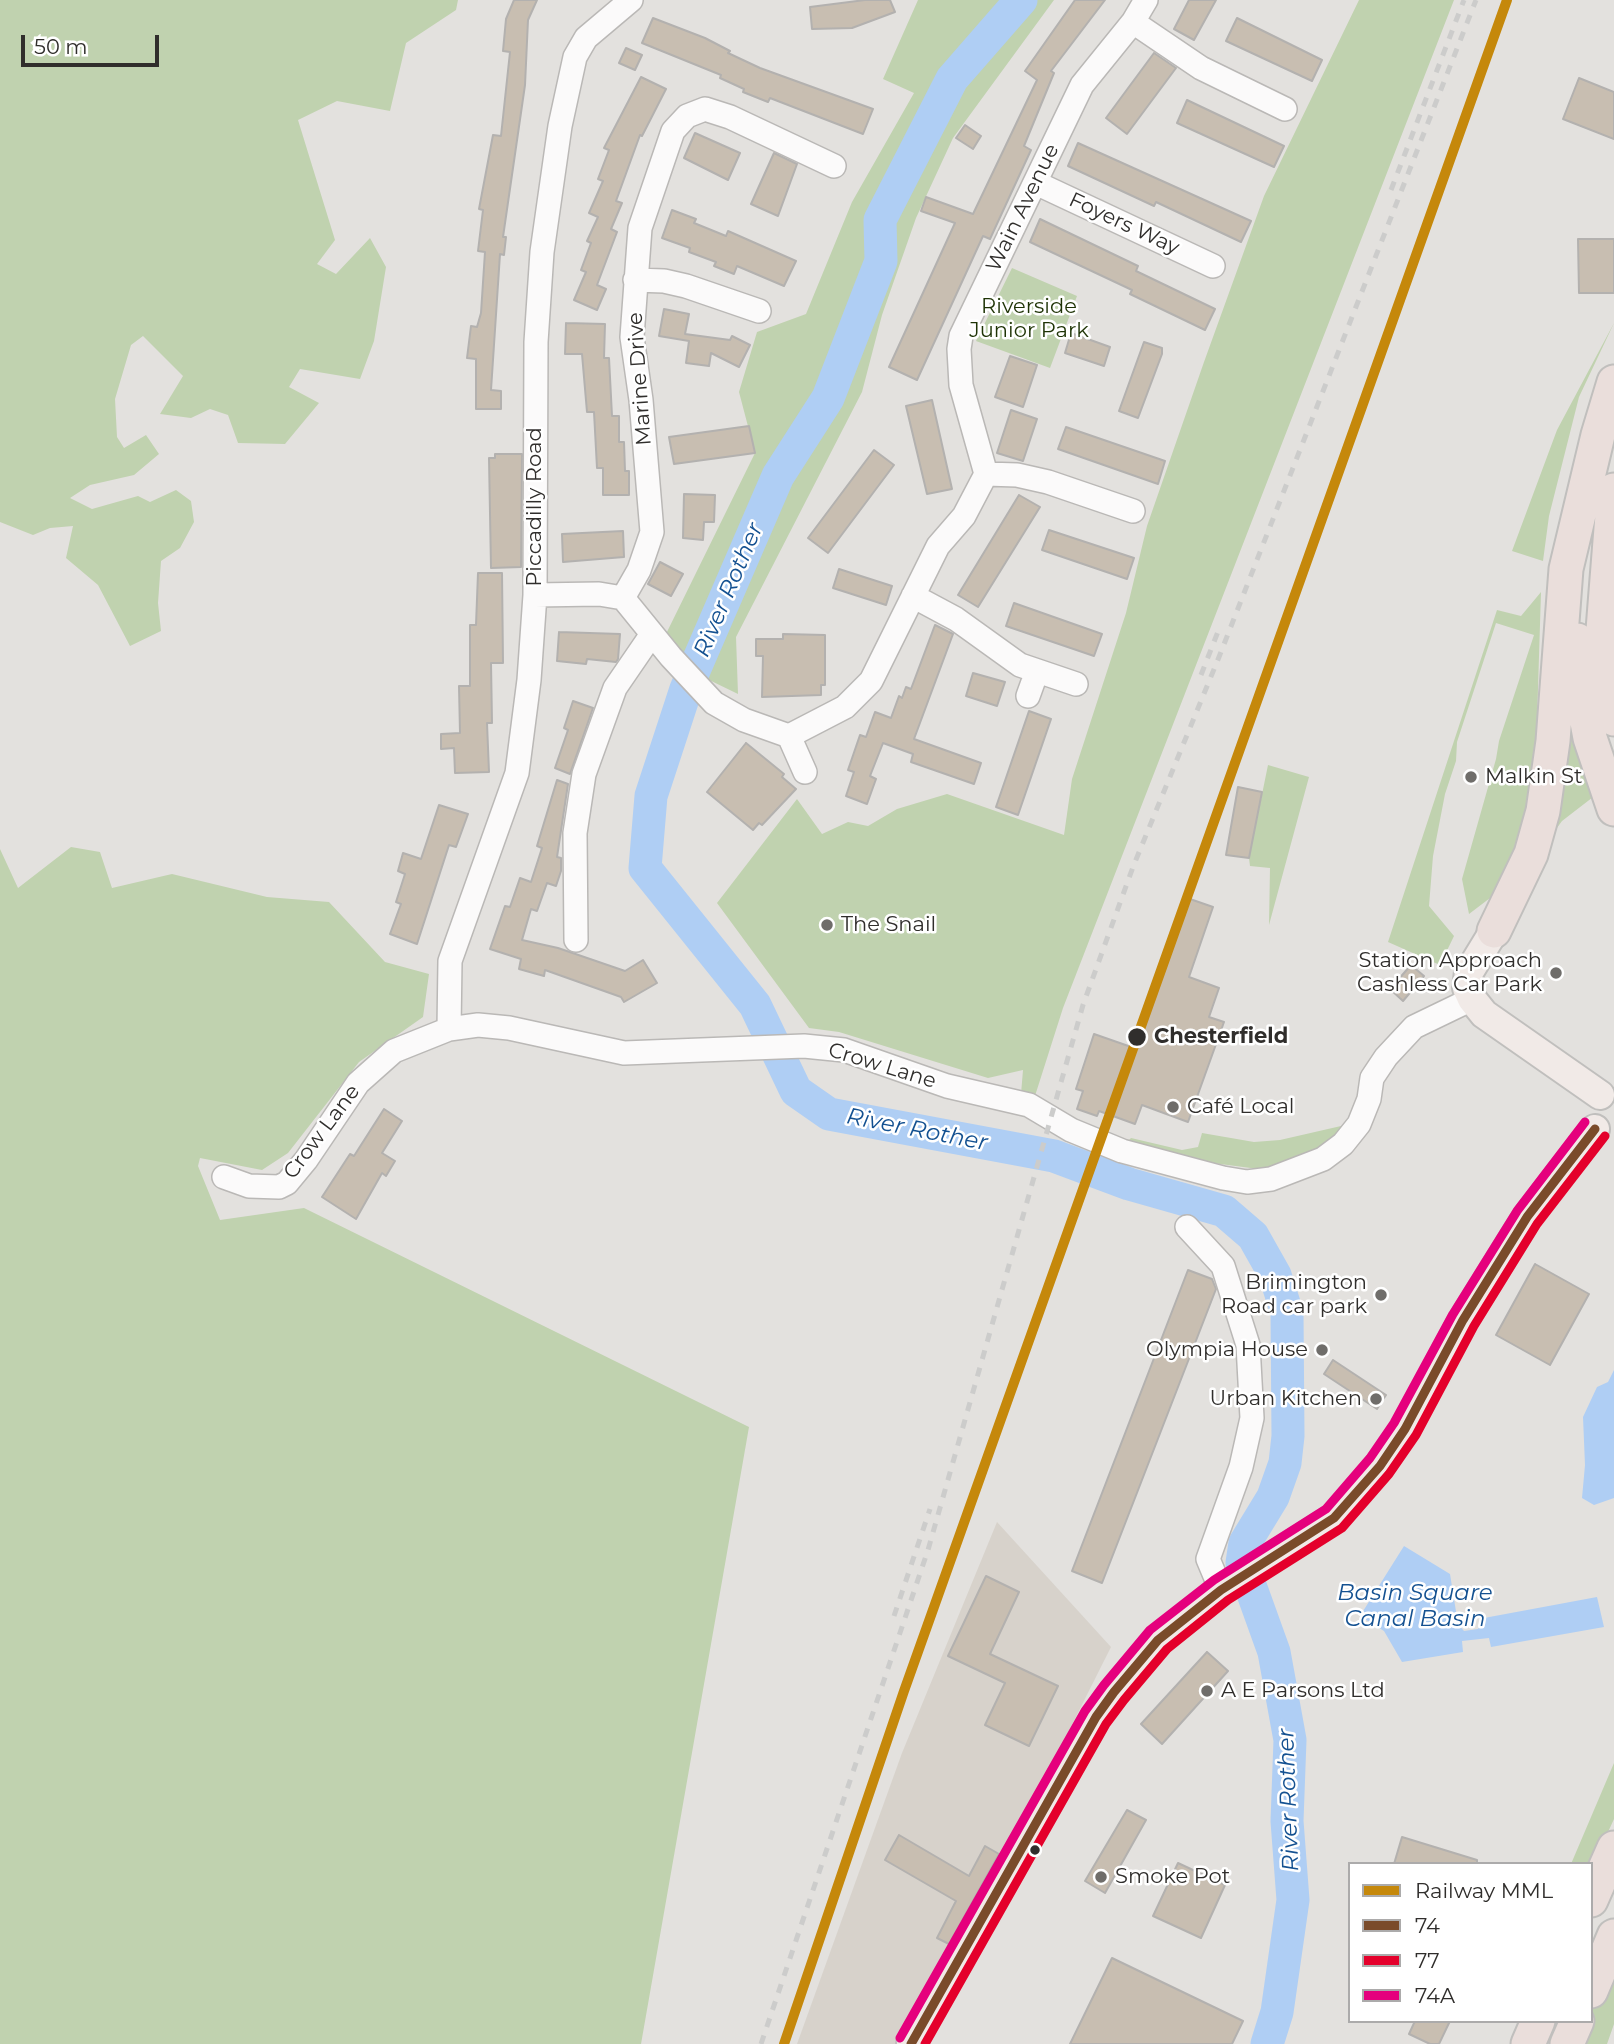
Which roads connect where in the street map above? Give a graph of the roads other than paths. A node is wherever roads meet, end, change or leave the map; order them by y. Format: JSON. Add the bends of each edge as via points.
{"nodes":[{"id":1,"x":631,"y":0,"type":"edge"},
{"id":2,"x":1146,"y":0,"type":"edge"},
{"id":3,"x":1133,"y":22,"type":"junction"},
{"id":4,"x":1284,"y":109,"type":"dead end"},
{"id":5,"x":834,"y":166,"type":"dead end"},
{"id":6,"x":1036,"y":183,"type":"junction"},
{"id":7,"x":1213,"y":265,"type":"dead end"},
{"id":8,"x":635,"y":280,"type":"junction"},
{"id":9,"x":759,"y":311,"type":"dead end"},
{"id":10,"x":1614,"y":382,"type":"edge"},
{"id":11,"x":986,"y":474,"type":"junction"},
{"id":12,"x":1614,"y":491,"type":"edge"},
{"id":13,"x":1133,"y":511,"type":"dead end"},
{"id":14,"x":1581,"y":511,"type":"junction"},
{"id":15,"x":535,"y":595,"type":"junction"},
{"id":16,"x":913,"y":596,"type":"junction"},
{"id":17,"x":623,"y":598,"type":"junction"},
{"id":18,"x":652,"y":634,"type":"junction"},
{"id":19,"x":1037,"y":671,"type":"junction"},
{"id":20,"x":1076,"y":684,"type":"dead end"},
{"id":21,"x":1028,"y":696,"type":"dead end"},
{"id":22,"x":1614,"y":719,"type":"edge"},
{"id":23,"x":789,"y":736,"type":"junction"},
{"id":24,"x":805,"y":772,"type":"dead end"},
{"id":25,"x":1614,"y":809,"type":"edge"},
{"id":26,"x":1494,"y":931,"type":"joint"},
{"id":27,"x":576,"y":940,"type":"dead end"},
{"id":28,"x":1478,"y":1007,"type":"junction"},
{"id":29,"x":449,"y":1029,"type":"junction"},
{"id":30,"x":1607,"y":1092,"type":"edge"},
{"id":31,"x":1604,"y":1134,"type":"edge"},
{"id":32,"x":224,"y":1177,"type":"dead end"},
{"id":33,"x":1187,"y":1227,"type":"dead end"},
{"id":34,"x":1221,"y":1590,"type":"junction"},
{"id":35,"x":1614,"y":1847,"type":"edge"},
{"id":36,"x":1593,"y":1895,"type":"edge"},
{"id":37,"x":1614,"y":1936,"type":"edge"},
{"id":38,"x":1593,"y":1986,"type":"edge"},
{"id":39,"x":1537,"y":2023,"type":"edge"},
{"id":40,"x":1576,"y":2023,"type":"edge"},
{"id":41,"x":911,"y":2044,"type":"edge"},
{"id":42,"x":1528,"y":2044,"type":"edge"},
{"id":43,"x":1567,"y":2044,"type":"edge"}],
"edges":[{"from":1,"to":15,"type":"street","name":"Piccadilly Road","via":[[586,37],[575,57],[560,126],[542,252],[536,342]]},
{"from":2,"to":3,"type":"street","name":"Wain Avenue"},
{"from":3,"to":4,"type":"street","via":[[1201,68]]},
{"from":3,"to":6,"type":"street","name":"Wain Avenue","via":[[1082,85]]},
{"from":5,"to":8,"type":"street","name":"Marine Drive","via":[[730,117],[705,109],[687,116],[673,131],[640,228]]},
{"from":6,"to":7,"type":"street","name":"Foyers Way"},
{"from":6,"to":11,"type":"street","name":"Wain Avenue","via":[[958,349],[961,385]]},
{"from":8,"to":9,"type":"street","via":[[686,286]]},
{"from":8,"to":17,"type":"street","name":"Marine Drive","via":[[632,337],[652,532]]},
{"from":10,"to":14,"type":"highway"},
{"from":11,"to":13,"type":"street","via":[[1048,482]]},
{"from":11,"to":16,"type":"street","via":[[964,516],[938,546]]},
{"from":12,"to":22,"type":"highway","via":[[1603,630]]},
{"from":14,"to":25,"type":"highway","via":[[1576,607],[1580,685],[1595,760]]},
{"from":14,"to":26,"type":"highway","via":[[1566,569],[1543,811],[1531,854]]},
{"from":15,"to":17,"type":"street","via":[[599,593]]},
{"from":15,"to":29,"type":"street","name":"Piccadilly Road","via":[[517,773],[450,961]]},
{"from":16,"to":19,"type":"street","via":[[956,619],[1020,665]]},
{"from":16,"to":23,"type":"street","via":[[871,681],[845,707]]},
{"from":17,"to":18,"type":"street"},
{"from":18,"to":23,"type":"street","via":[[714,703]]},
{"from":18,"to":27,"type":"street","via":[[615,688],[584,775],[575,833]]},
{"from":19,"to":20,"type":"street"},
{"from":19,"to":21,"type":"street"},
{"from":23,"to":24,"type":"street"},
{"from":26,"to":28,"type":"main road","via":[[1468,972],[1467,988]]},
{"from":28,"to":29,"type":"street","name":"Crow Lane","via":[[1413,1027],[1372,1078],[1359,1124],[1324,1159],[1247,1182],[1122,1151],[1071,1130],[1029,1105],[947,1086],[844,1050],[804,1046],[624,1053],[509,1028],[478,1025]]},
{"from":28,"to":30,"type":"main road"},
{"from":29,"to":32,"type":"street","name":"Crow Lane","via":[[394,1051],[358,1083],[288,1183],[249,1186]]},
{"from":30,"to":31,"type":"main road","via":[[1590,1111]]},
{"from":31,"to":34,"type":"main road","via":[[1522,1225],[1380,1466],[1334,1518]]},
{"from":33,"to":34,"type":"street","via":[[1223,1266],[1248,1345],[1252,1418],[1241,1467],[1208,1559]]},
{"from":34,"to":41,"type":"main road","via":[[1141,1657],[1096,1717]]},
{"from":35,"to":36,"type":"highway"},
{"from":37,"to":38,"type":"highway"},
{"from":39,"to":42,"type":"highway"},
{"from":40,"to":43,"type":"highway"}]}
